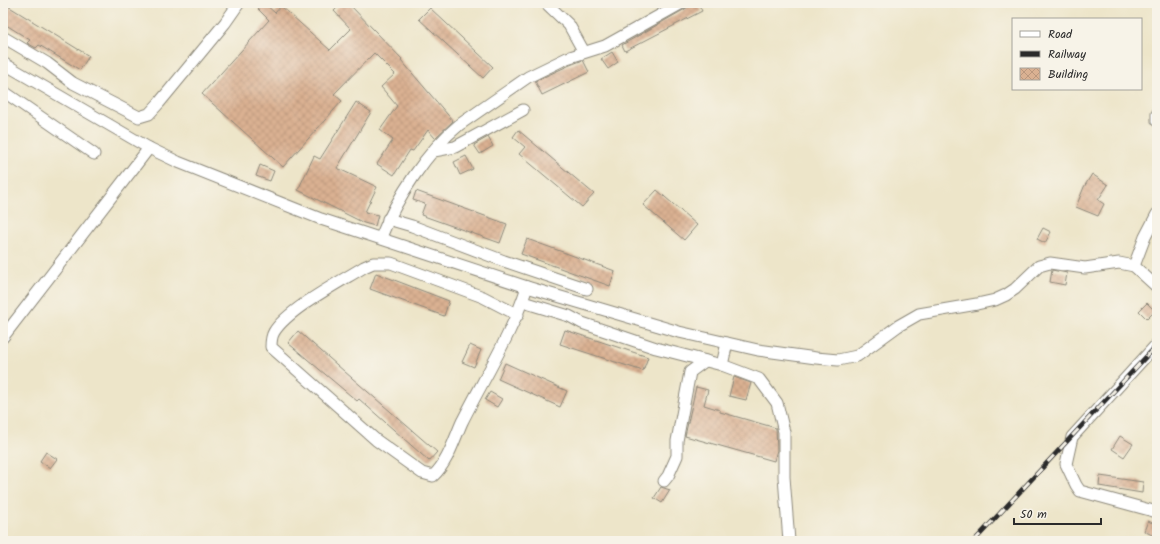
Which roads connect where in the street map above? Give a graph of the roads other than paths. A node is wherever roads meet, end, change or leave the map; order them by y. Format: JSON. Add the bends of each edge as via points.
{"nodes":[{"id":1,"x":239,"y":3,"type":"edge"},
{"id":2,"x":546,"y":3,"type":"edge"},
{"id":3,"x":682,"y":3,"type":"edge"},
{"id":4,"x":3,"y":37,"type":"edge"},
{"id":5,"x":584,"y":52,"type":"junction"},
{"id":6,"x":3,"y":63,"type":"edge"},
{"id":7,"x":3,"y":91,"type":"edge"},
{"id":8,"x":523,"y":110,"type":"dead end"},
{"id":9,"x":1157,"y":114,"type":"edge"},
{"id":10,"x":1157,"y":121,"type":"edge"},
{"id":11,"x":149,"y":148,"type":"junction"},
{"id":12,"x":434,"y":151,"type":"junction"},
{"id":13,"x":94,"y":154,"type":"dead end"},
{"id":14,"x":1157,"y":214,"type":"edge"},
{"id":15,"x":388,"y":219,"type":"junction"},
{"id":16,"x":381,"y":237,"type":"junction"},
{"id":17,"x":1134,"y":266,"type":"junction"},
{"id":18,"x":527,"y":287,"type":"junction"},
{"id":19,"x":1157,"y":287,"type":"edge"},
{"id":20,"x":588,"y":289,"type":"dead end"},
{"id":21,"x":523,"y":302,"type":"junction"},
{"id":22,"x":518,"y":315,"type":"junction"},
{"id":23,"x":3,"y":337,"type":"edge"},
{"id":24,"x":727,"y":343,"type":"junction"},
{"id":25,"x":1157,"y":344,"type":"edge"},
{"id":26,"x":705,"y":361,"type":"junction"},
{"id":27,"x":722,"y":365,"type":"junction"},
{"id":28,"x":664,"y":481,"type":"dead end"},
{"id":29,"x":1157,"y":512,"type":"edge"},
{"id":30,"x":789,"y":541,"type":"edge"}],
"edges":[{"from":1,"to":4,"type":"street","via":[[159,103],[149,114],[139,118],[73,83],[47,63]]},
{"from":2,"to":5,"type":"street","via":[[569,25]]},
{"from":3,"to":5,"type":"street","via":[[605,46]]},
{"from":5,"to":12,"type":"street","via":[[567,58],[512,87],[450,132]]},
{"from":6,"to":11,"type":"street"},
{"from":7,"to":13,"type":"street"},
{"from":8,"to":12,"type":"street","via":[[454,147]]},
{"from":9,"to":10,"type":"street"},
{"from":11,"to":16,"type":"street","via":[[252,192]]},
{"from":11,"to":23,"type":"street"},
{"from":12,"to":15,"type":"street"},
{"from":14,"to":17,"type":"street"},
{"from":15,"to":16,"type":"street"},
{"from":15,"to":20,"type":"street"},
{"from":16,"to":18,"type":"street"},
{"from":17,"to":19,"type":"street"},
{"from":17,"to":24,"type":"street","via":[[1119,263],[1085,268],[1044,264],[1006,295],[989,301],[919,314],[857,356],[838,360]]},
{"from":18,"to":21,"type":"street"},
{"from":18,"to":24,"type":"street","via":[[679,332]]},
{"from":21,"to":22,"type":"street"},
{"from":21,"to":26,"type":"street","via":[[656,348]]},
{"from":22,"to":22,"type":"street","via":[[446,282],[391,263],[373,263],[292,314],[274,332],[271,347],[376,440],[422,473],[433,476],[440,469]]},
{"from":24,"to":27,"type":"street"},
{"from":25,"to":29,"type":"street","via":[[1072,437],[1066,464],[1080,491]]},
{"from":26,"to":27,"type":"street"},
{"from":26,"to":28,"type":"street","via":[[690,372],[677,441],[677,456]]},
{"from":27,"to":30,"type":"street","via":[[759,379],[777,403],[784,432],[784,477]]}]}
